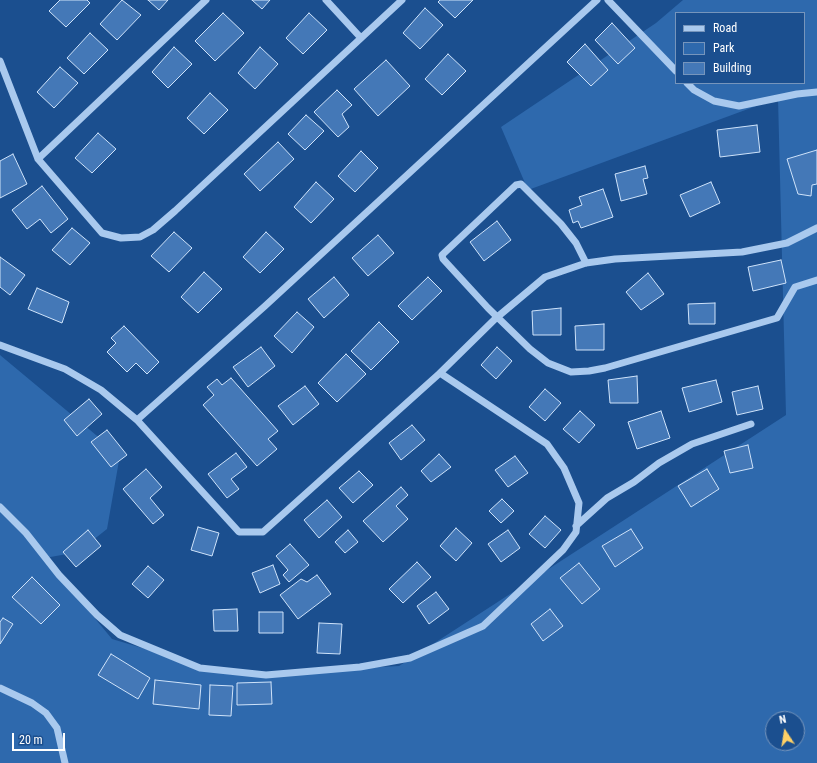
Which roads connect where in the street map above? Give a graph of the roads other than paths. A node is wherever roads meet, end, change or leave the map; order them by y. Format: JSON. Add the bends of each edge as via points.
{"nodes":[{"id":1,"x":206,"y":0,"type":"edge"},
{"id":2,"x":326,"y":0,"type":"edge"},
{"id":3,"x":402,"y":0,"type":"edge"},
{"id":4,"x":597,"y":0,"type":"edge"},
{"id":5,"x":608,"y":0,"type":"edge"},
{"id":6,"x":361,"y":38,"type":"junction"},
{"id":7,"x":0,"y":61,"type":"edge"},
{"id":8,"x":675,"y":70,"type":"edge"},
{"id":9,"x":688,"y":84,"type":"edge"},
{"id":10,"x":817,"y":92,"type":"edge"},
{"id":11,"x":38,"y":159,"type":"junction"},
{"id":12,"x":817,"y":228,"type":"edge"},
{"id":13,"x":586,"y":263,"type":"junction"},
{"id":14,"x":817,"y":280,"type":"edge"},
{"id":15,"x":498,"y":317,"type":"junction"},
{"id":16,"x":0,"y":345,"type":"edge"},
{"id":17,"x":440,"y":373,"type":"junction"},
{"id":18,"x":137,"y":420,"type":"junction"},
{"id":19,"x":751,"y":424,"type":"dead end"},
{"id":20,"x":0,"y":507,"type":"edge"},
{"id":21,"x":576,"y":526,"type":"junction"},
{"id":22,"x":0,"y":688,"type":"edge"},
{"id":23,"x":65,"y":763,"type":"edge"}],
"edges":[{"from":1,"to":11,"type":"street"},
{"from":2,"to":6,"type":"street"},
{"from":3,"to":6,"type":"street"},
{"from":4,"to":18,"type":"street","via":[[265,306]]},
{"from":5,"to":8,"type":"street"},
{"from":6,"to":11,"type":"street","via":[[175,211],[153,230],[140,237],[121,238],[102,233]]},
{"from":7,"to":11,"type":"street"},
{"from":9,"to":10,"type":"street","via":[[714,101],[739,106]]},
{"from":12,"to":13,"type":"street","via":[[787,243],[742,252],[615,258]]},
{"from":13,"to":15,"type":"street","via":[[545,277]]},
{"from":13,"to":15,"type":"street","via":[[576,243],[561,224],[521,184],[516,185],[442,254],[443,259]]},
{"from":14,"to":15,"type":"street","via":[[795,287],[778,318],[589,371],[571,372],[548,363]]},
{"from":15,"to":17,"type":"street"},
{"from":16,"to":18,"type":"street","via":[[65,369],[101,390]]},
{"from":17,"to":18,"type":"street","via":[[262,532],[239,532]]},
{"from":17,"to":21,"type":"street","via":[[547,444],[564,468],[578,503]]},
{"from":19,"to":21,"type":"street","via":[[692,444],[659,463],[607,498]]},
{"from":20,"to":21,"type":"street","via":[[26,533],[59,575],[120,635],[200,668],[266,675],[360,667],[410,658],[483,626],[563,550],[576,532]]},
{"from":22,"to":23,"type":"street","via":[[32,703],[46,713],[57,728]]}]}
